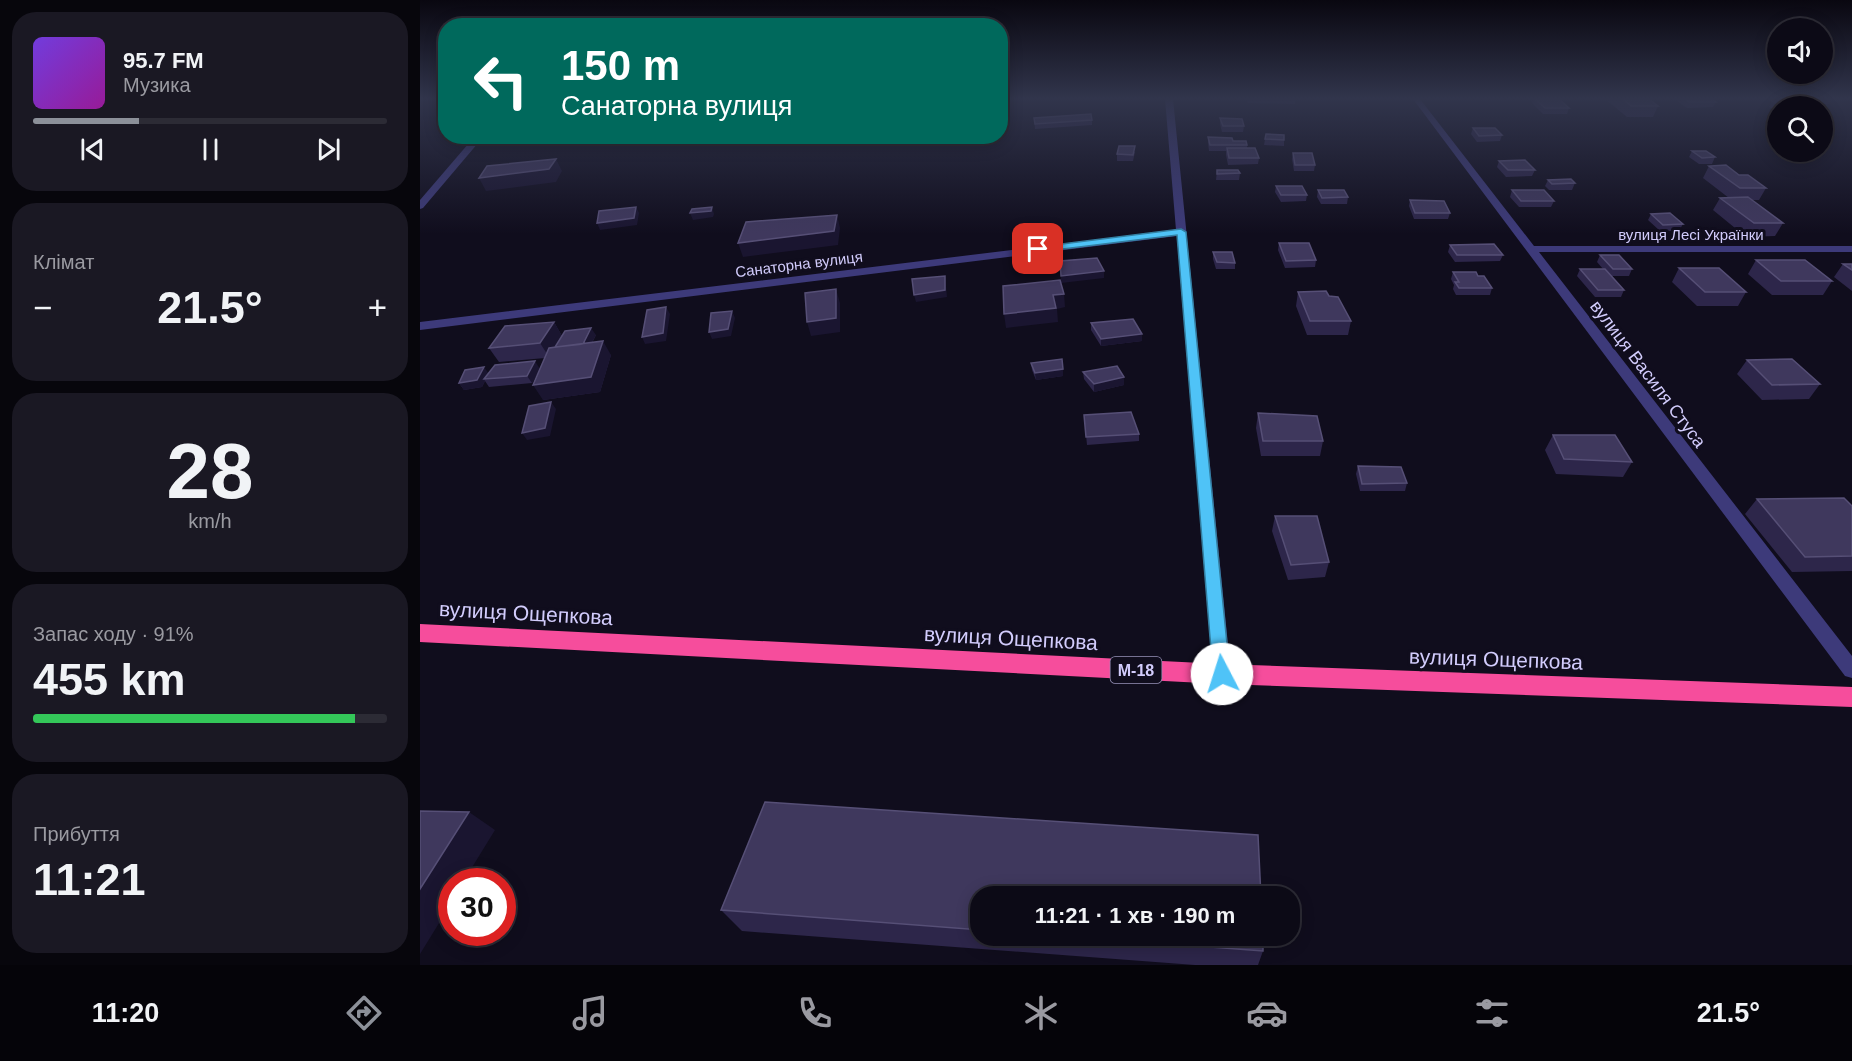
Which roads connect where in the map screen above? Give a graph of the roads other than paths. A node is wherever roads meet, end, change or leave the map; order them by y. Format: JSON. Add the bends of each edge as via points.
{"nodes":[{"id":1,"x":473,"y":144,"type":"edge"},
{"id":2,"x":1173,"y":144,"type":"edge"},
{"id":3,"x":1451,"y":144,"type":"edge"},
{"id":4,"x":420,"y":206,"type":"edge"},
{"id":5,"x":1181,"y":232,"type":"junction"},
{"id":6,"x":1531,"y":249,"type":"junction"},
{"id":7,"x":1852,"y":249,"type":"edge"},
{"id":8,"x":420,"y":326,"type":"edge"},
{"id":9,"x":420,"y":633,"type":"edge"},
{"id":10,"x":1852,"y":670,"type":"edge"},
{"id":11,"x":1222,"y":674,"type":"junction"},
{"id":12,"x":1852,"y":697,"type":"edge"}],
"edges":[{"from":1,"to":4,"type":"street"},
{"from":2,"to":5,"type":"street"},
{"from":3,"to":6,"type":"street","name":"вулиця Василя Стуса"},
{"from":5,"to":8,"type":"street","name":"Санаторна вулиця"},
{"from":5,"to":11,"type":"street"},
{"from":6,"to":7,"type":"street","name":"вулиця Лесі Українки"},
{"from":6,"to":10,"type":"street","name":"вулиця Василя Стуса"},
{"from":9,"to":11,"type":"highway","name":"вулиця Ощепкова","number":"М-18"},
{"from":11,"to":12,"type":"highway","name":"вулиця Ощепкова","number":"М-18"}]}
